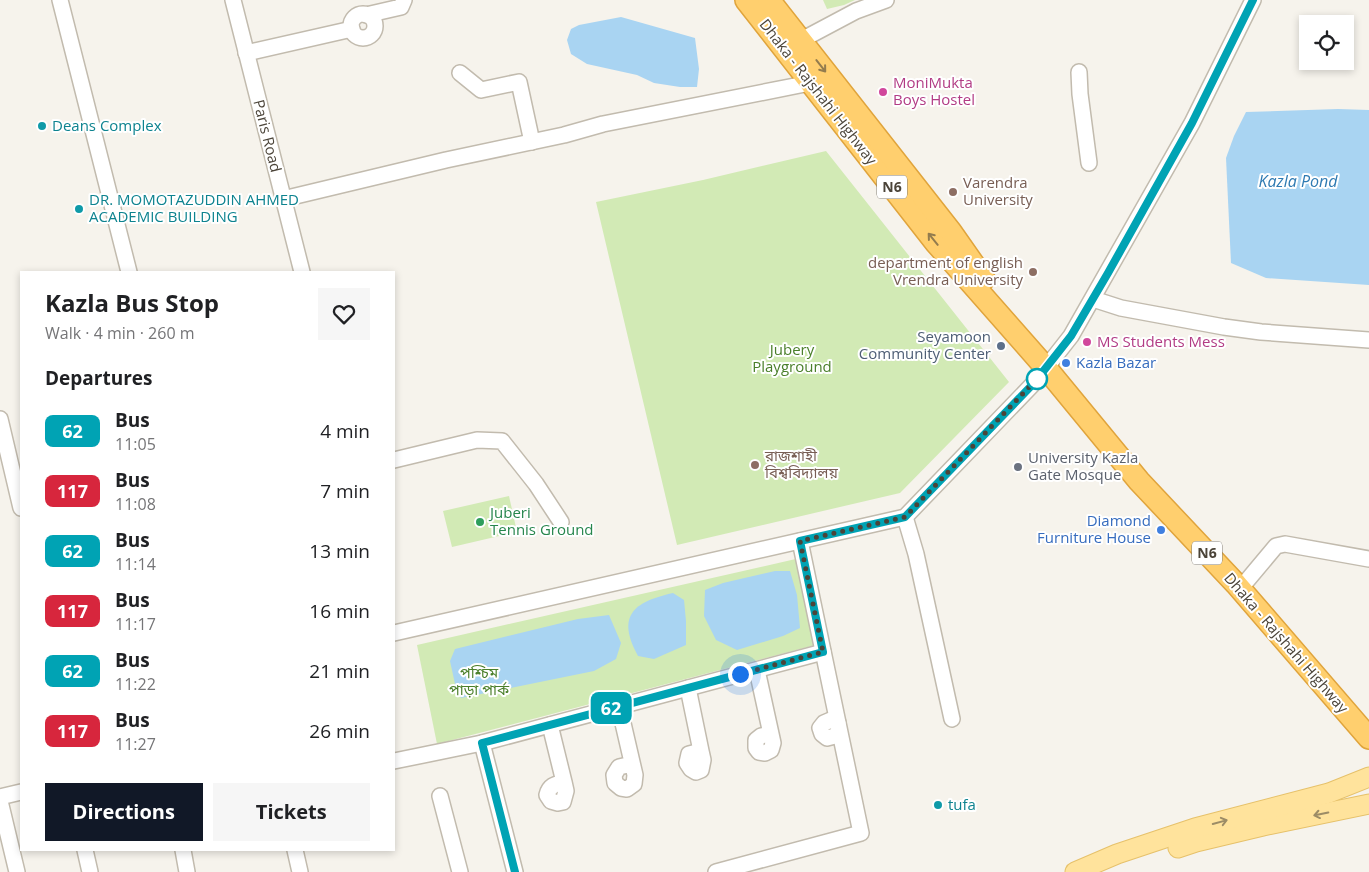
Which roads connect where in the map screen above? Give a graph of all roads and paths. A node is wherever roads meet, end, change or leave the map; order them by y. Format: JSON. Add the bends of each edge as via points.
{"nodes":[{"id":1,"x":60,"y":0,"type":"edge"},
{"id":2,"x":233,"y":0,"type":"edge"},
{"id":3,"x":404,"y":0,"type":"edge"},
{"id":4,"x":746,"y":0,"type":"edge"},
{"id":5,"x":769,"y":0,"type":"edge"},
{"id":6,"x":886,"y":0,"type":"edge"},
{"id":7,"x":1253,"y":0,"type":"edge"},
{"id":8,"x":366,"y":14,"type":"junction"},
{"id":9,"x":352,"y":29,"type":"junction"},
{"id":10,"x":792,"y":45,"type":"junction"},
{"id":11,"x":246,"y":53,"type":"junction"},
{"id":12,"x":1079,"y":72,"type":"dead end"},
{"id":13,"x":460,"y":73,"type":"dead end"},
{"id":14,"x":810,"y":83,"type":"junction"},
{"id":15,"x":532,"y":142,"type":"junction"},
{"id":16,"x":1089,"y":163,"type":"dead end"},
{"id":17,"x":283,"y":199,"type":"junction"},
{"id":18,"x":129,"y":271,"type":"edge"},
{"id":19,"x":302,"y":271,"type":"edge"},
{"id":20,"x":1093,"y":299,"type":"junction"},
{"id":21,"x":1369,"y":340,"type":"edge"},
{"id":22,"x":1046,"y":368,"type":"junction"},
{"id":23,"x":0,"y":419,"type":"edge"},
{"id":24,"x":395,"y":460,"type":"edge"},
{"id":25,"x":20,"y":504,"type":"edge"},
{"id":26,"x":905,"y":517,"type":"junction"},
{"id":27,"x":561,"y":522,"type":"dead end"},
{"id":28,"x":800,"y":541,"type":"junction"},
{"id":29,"x":1369,"y":559,"type":"edge"},
{"id":30,"x":1240,"y":589,"type":"junction"},
{"id":31,"x":395,"y":634,"type":"edge"},
{"id":32,"x":823,"y":652,"type":"junction"},
{"id":33,"x":757,"y":670,"type":"junction"},
{"id":34,"x":688,"y":688,"type":"junction"},
{"id":35,"x":619,"y":706,"type":"junction"},
{"id":36,"x":952,"y":719,"type":"dead end"},
{"id":37,"x":550,"y":725,"type":"junction"},
{"id":38,"x":770,"y":734,"type":"dead end"},
{"id":39,"x":1369,"y":738,"type":"edge"},
{"id":40,"x":482,"y":743,"type":"junction"},
{"id":41,"x":701,"y":751,"type":"dead end"},
{"id":42,"x":395,"y":760,"type":"edge"},
{"id":43,"x":632,"y":764,"type":"dead end"},
{"id":44,"x":1369,"y":777,"type":"edge"},
{"id":45,"x":564,"y":782,"type":"dead end"},
{"id":46,"x":20,"y":792,"type":"edge"},
{"id":47,"x":440,"y":796,"type":"dead end"},
{"id":48,"x":0,"y":797,"type":"edge"},
{"id":49,"x":0,"y":802,"type":"edge"},
{"id":50,"x":1369,"y":804,"type":"edge"},
{"id":51,"x":85,"y":851,"type":"edge"},
{"id":52,"x":183,"y":851,"type":"edge"},
{"id":53,"x":295,"y":851,"type":"edge"},
{"id":54,"x":17,"y":872,"type":"edge"},
{"id":55,"x":90,"y":872,"type":"edge"},
{"id":56,"x":187,"y":872,"type":"edge"},
{"id":57,"x":300,"y":872,"type":"edge"},
{"id":58,"x":460,"y":872,"type":"edge"},
{"id":59,"x":515,"y":872,"type":"edge"},
{"id":60,"x":716,"y":872,"type":"edge"},
{"id":61,"x":1075,"y":872,"type":"edge"},
{"id":62,"x":1108,"y":872,"type":"edge"}],
"edges":[{"from":1,"to":18,"type":"street"},
{"from":2,"to":11,"type":"street","name":"Paris Road"},
{"from":3,"to":8,"type":"street","via":[[402,7]]},
{"from":4,"to":10,"type":"highway","name":"Dhaka - Rajshahi Highway","number":"N6"},
{"from":5,"to":10,"type":"highway","name":"Dhaka - Rajshahi Highway","number":"N6"},
{"from":6,"to":10,"type":"street","via":[[856,11]]},
{"from":7,"to":20,"type":"street","via":[[1192,123]]},
{"from":8,"to":9,"type":"street","via":[[358,15],[352,21]]},
{"from":8,"to":9,"type":"street","via":[[375,23],[373,35],[362,39]]},
{"from":9,"to":11,"type":"street"},
{"from":10,"to":14,"type":"highway","name":"Dhaka - Rajshahi Highway","number":"N6"},
{"from":10,"to":22,"type":"highway","name":"Dhaka - Rajshahi Highway","number":"N6","one_way":true,"via":[[951,232]]},
{"from":11,"to":17,"type":"street","name":"Paris Road"},
{"from":12,"to":16,"type":"street"},
{"from":13,"to":15,"type":"street","via":[[481,90],[518,82]]},
{"from":14,"to":15,"type":"street","via":[[604,124]]},
{"from":22,"to":14,"type":"highway","name":"Dhaka - Rajshahi Highway","number":"N6","one_way":true,"via":[[936,243]]},
{"from":15,"to":17,"type":"street"},
{"from":17,"to":19,"type":"street","name":"Paris Road"},
{"from":20,"to":21,"type":"street","via":[[1120,308],[1224,327]]},
{"from":20,"to":22,"type":"street","via":[[1071,336]]},
{"from":22,"to":26,"type":"street"},
{"from":22,"to":30,"type":"highway","name":"Dhaka - Rajshahi Highway","number":"N6","via":[[1139,480]]},
{"from":23,"to":25,"type":"street"},
{"from":24,"to":27,"type":"street","via":[[477,440],[502,441]]},
{"from":26,"to":28,"type":"street"},
{"from":26,"to":36,"type":"street"},
{"from":28,"to":31,"type":"street"},
{"from":28,"to":32,"type":"street"},
{"from":29,"to":30,"type":"street","via":[[1285,544],[1276,546]]},
{"from":30,"to":39,"type":"highway","name":"Dhaka - Rajshahi Highway","number":"N6"},
{"from":32,"to":33,"type":"street"},
{"from":32,"to":60,"type":"street","via":[[861,833]]},
{"from":33,"to":34,"type":"street"},
{"from":33,"to":38,"type":"street"},
{"from":34,"to":35,"type":"street"},
{"from":34,"to":41,"type":"street"},
{"from":35,"to":37,"type":"street"},
{"from":35,"to":43,"type":"street"},
{"from":37,"to":40,"type":"street"},
{"from":37,"to":45,"type":"street"},
{"from":40,"to":42,"type":"street"},
{"from":40,"to":59,"type":"street"},
{"from":61,"to":44,"type":"main road","one_way":true,"via":[[1186,831],[1329,793]]},
{"from":46,"to":48,"type":"street"},
{"from":47,"to":58,"type":"street"},
{"from":49,"to":54,"type":"street"},
{"from":50,"to":62,"type":"main road","one_way":true,"via":[[1196,842]]},
{"from":51,"to":55,"type":"street"},
{"from":52,"to":56,"type":"street"},
{"from":53,"to":57,"type":"street"}]}
